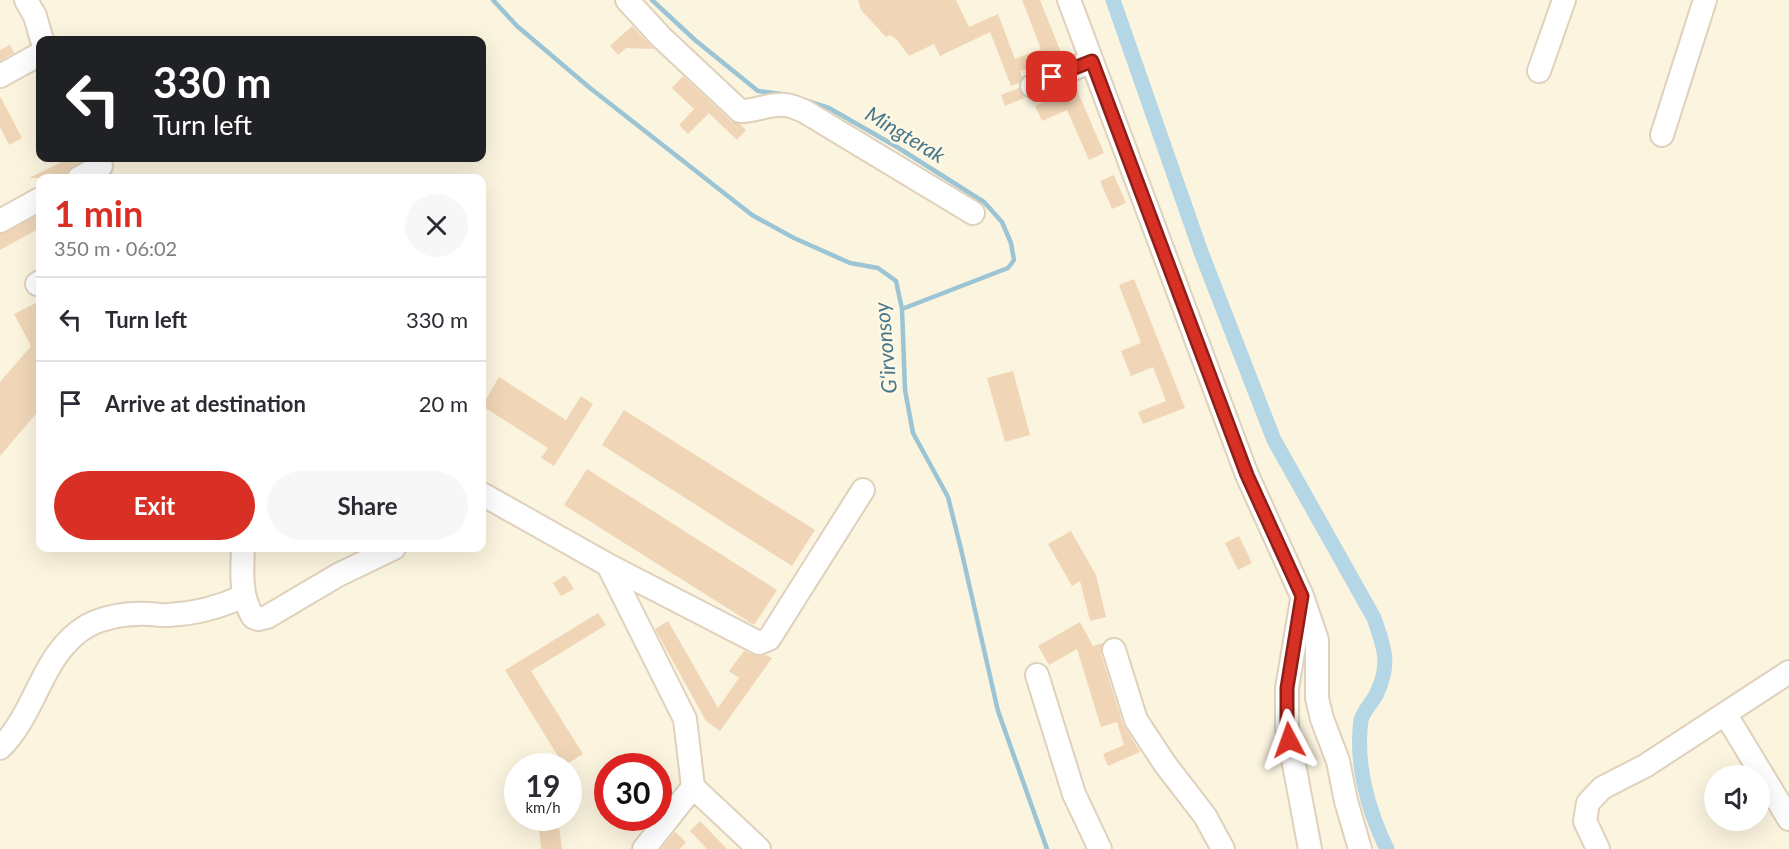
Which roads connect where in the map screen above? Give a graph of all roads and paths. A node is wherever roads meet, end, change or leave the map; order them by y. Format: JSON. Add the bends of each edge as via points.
{"nodes":[{"id":1,"x":26,"y":0,"type":"edge"},
{"id":2,"x":627,"y":0,"type":"edge"},
{"id":3,"x":1069,"y":0,"type":"edge"},
{"id":4,"x":1563,"y":0,"type":"edge"},
{"id":5,"x":1705,"y":0,"type":"edge"},
{"id":6,"x":41,"y":36,"type":"edge"},
{"id":7,"x":36,"y":56,"type":"edge"},
{"id":8,"x":1092,"y":61,"type":"junction"},
{"id":9,"x":1539,"y":71,"type":"dead end"},
{"id":10,"x":0,"y":76,"type":"edge"},
{"id":11,"x":1032,"y":86,"type":"dead end"},
{"id":12,"x":1662,"y":135,"type":"dead end"},
{"id":13,"x":102,"y":167,"type":"edge"},
{"id":14,"x":87,"y":174,"type":"edge"},
{"id":15,"x":36,"y":201,"type":"edge"},
{"id":16,"x":973,"y":213,"type":"dead end"},
{"id":17,"x":0,"y":221,"type":"edge"},
{"id":18,"x":863,"y":490,"type":"dead end"},
{"id":19,"x":486,"y":496,"type":"edge"},
{"id":20,"x":243,"y":552,"type":"edge"},
{"id":21,"x":386,"y":552,"type":"edge"},
{"id":22,"x":608,"y":565,"type":"junction"},
{"id":23,"x":244,"y":596,"type":"junction"},
{"id":24,"x":1302,"y":596,"type":"junction"},
{"id":25,"x":1114,"y":650,"type":"dead end"},
{"id":26,"x":1789,"y":672,"type":"edge"},
{"id":27,"x":1037,"y":675,"type":"dead end"},
{"id":28,"x":1726,"y":715,"type":"junction"},
{"id":29,"x":0,"y":748,"type":"edge"},
{"id":30,"x":693,"y":787,"type":"junction"},
{"id":31,"x":1789,"y":819,"type":"edge"},
{"id":32,"x":644,"y":849,"type":"edge"},
{"id":33,"x":759,"y":849,"type":"edge"},
{"id":34,"x":1100,"y":849,"type":"edge"},
{"id":35,"x":1223,"y":849,"type":"edge"},
{"id":36,"x":1310,"y":849,"type":"edge"},
{"id":37,"x":1360,"y":849,"type":"edge"},
{"id":38,"x":1598,"y":849,"type":"edge"}],
"edges":[{"from":1,"to":6,"type":"street"},
{"from":2,"to":16,"type":"street","via":[[740,111],[773,105],[804,111]]},
{"from":3,"to":8,"type":"street"},
{"from":4,"to":9,"type":"street"},
{"from":5,"to":12,"type":"street"},
{"from":7,"to":10,"type":"street"},
{"from":8,"to":11,"type":"street"},
{"from":8,"to":24,"type":"street","via":[[1247,475]]},
{"from":13,"to":14,"type":"street"},
{"from":15,"to":17,"type":"street"},
{"from":18,"to":22,"type":"street","via":[[769,639],[759,643]]},
{"from":19,"to":22,"type":"street"},
{"from":20,"to":23,"type":"street"},
{"from":21,"to":23,"type":"street","via":[[267,617],[253,617]]},
{"from":22,"to":30,"type":"street","via":[[685,719]]},
{"from":23,"to":29,"type":"street","via":[[224,606],[166,616],[107,618],[87,626],[68,641],[50,664],[27,712]]},
{"from":24,"to":36,"type":"street","via":[[1287,688],[1287,727]]},
{"from":24,"to":37,"type":"street","via":[[1317,640],[1317,698]]},
{"from":25,"to":35,"type":"street","via":[[1136,720],[1205,816]]},
{"from":26,"to":28,"type":"street"},
{"from":27,"to":34,"type":"street","via":[[1074,794]]},
{"from":28,"to":31,"type":"street"},
{"from":28,"to":38,"type":"street","via":[[1602,788],[1588,803],[1585,821]]},
{"from":30,"to":32,"type":"street"},
{"from":30,"to":33,"type":"street"}]}
